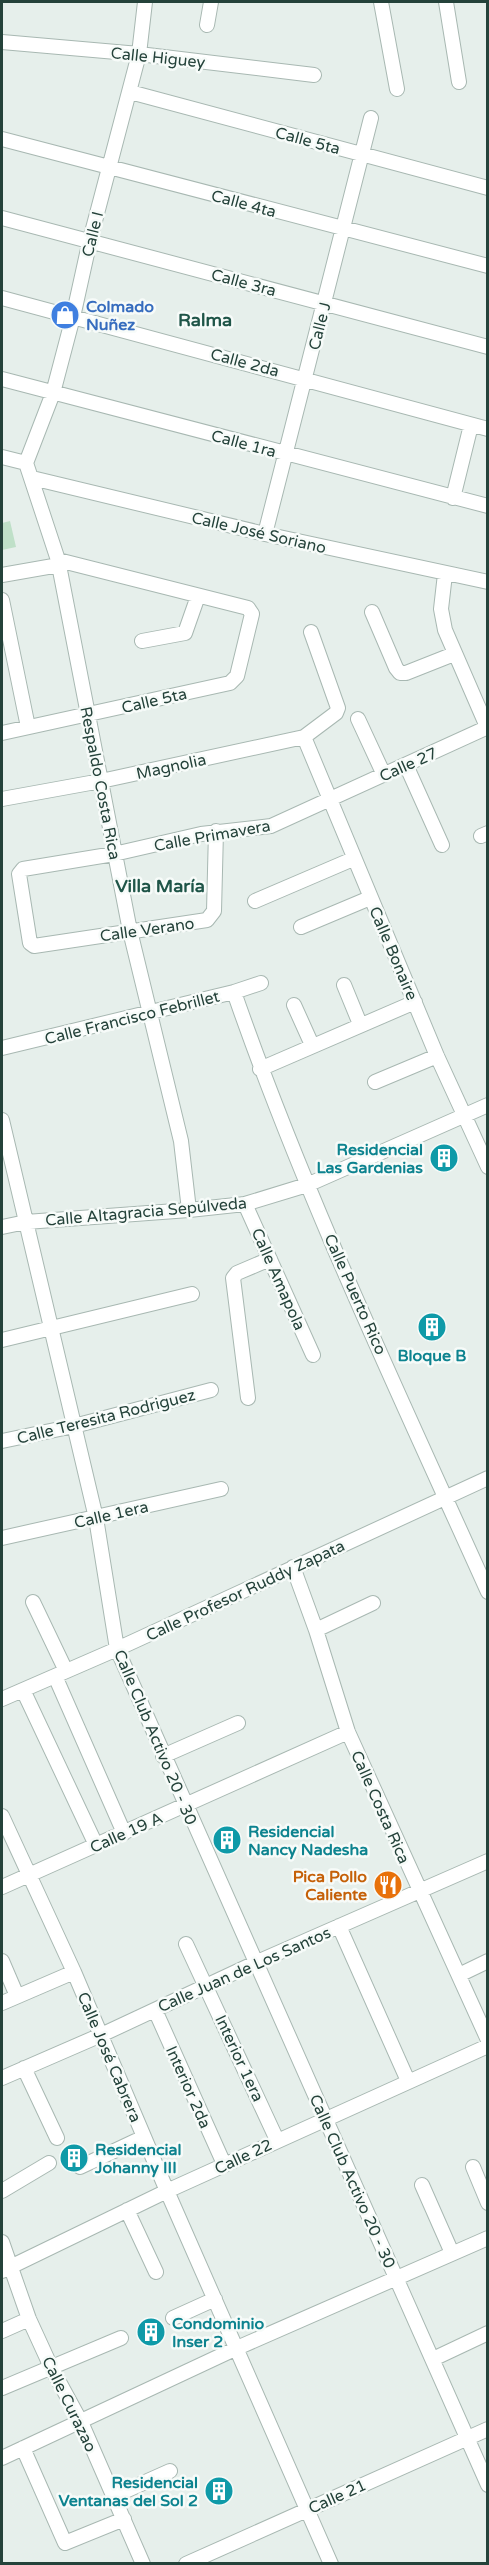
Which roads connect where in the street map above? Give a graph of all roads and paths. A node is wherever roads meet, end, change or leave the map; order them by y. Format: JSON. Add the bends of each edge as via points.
{"nodes":[{"id":1,"x":145,"y":2,"type":"edge"},
{"id":2,"x":211,"y":2,"type":"edge"},
{"id":3,"x":381,"y":2,"type":"edge"},
{"id":4,"x":446,"y":2,"type":"edge"},
{"id":5,"x":207,"y":25,"type":"dead end"},
{"id":6,"x":2,"y":42,"type":"edge"},
{"id":7,"x":139,"y":54,"type":"junction"},
{"id":8,"x":314,"y":75,"type":"dead end"},
{"id":9,"x":459,"y":82,"type":"dead end"},
{"id":10,"x":397,"y":89,"type":"dead end"},
{"id":11,"x":130,"y":92,"type":"junction"},
{"id":12,"x":371,"y":118,"type":"dead end"},
{"id":13,"x":2,"y":139,"type":"edge"},
{"id":14,"x":363,"y":155,"type":"junction"},
{"id":15,"x":110,"y":166,"type":"junction"},
{"id":16,"x":488,"y":188,"type":"edge"},
{"id":17,"x":2,"y":218,"type":"edge"},
{"id":18,"x":343,"y":229,"type":"junction"},
{"id":19,"x":90,"y":240,"type":"junction"},
{"id":20,"x":488,"y":266,"type":"edge"},
{"id":21,"x":2,"y":298,"type":"edge"},
{"id":22,"x":324,"y":304,"type":"junction"},
{"id":23,"x":73,"y":317,"type":"junction"},
{"id":24,"x":488,"y":347,"type":"edge"},
{"id":25,"x":2,"y":379,"type":"edge"},
{"id":26,"x":306,"y":379,"type":"junction"},
{"id":27,"x":53,"y":393,"type":"junction"},
{"id":28,"x":471,"y":424,"type":"junction"},
{"id":29,"x":488,"y":429,"type":"edge"},
{"id":30,"x":285,"y":453,"type":"junction"},
{"id":31,"x":2,"y":457,"type":"edge"},
{"id":32,"x":26,"y":463,"type":"junction"},
{"id":33,"x":32,"y":478,"type":"junction"},
{"id":34,"x":453,"y":498,"type":"junction"},
{"id":35,"x":488,"y":506,"type":"edge"},
{"id":36,"x":265,"y":534,"type":"junction"},
{"id":37,"x":59,"y":562,"type":"junction"},
{"id":38,"x":445,"y":574,"type":"junction"},
{"id":39,"x":2,"y":575,"type":"edge"},
{"id":40,"x":488,"y":582,"type":"edge"},
{"id":41,"x":198,"y":596,"type":"junction"},
{"id":42,"x":2,"y":600,"type":"edge"},
{"id":43,"x":372,"y":612,"type":"dead end"},
{"id":44,"x":311,"y":632,"type":"dead end"},
{"id":45,"x":142,"y":641,"type":"dead end"},
{"id":46,"x":454,"y":654,"type":"junction"},
{"id":47,"x":88,"y":715,"type":"junction"},
{"id":48,"x":358,"y":719,"type":"dead end"},
{"id":49,"x":28,"y":727,"type":"junction"},
{"id":50,"x":487,"y":728,"type":"edge"},
{"id":51,"x":2,"y":733,"type":"edge"},
{"id":52,"x":304,"y":737,"type":"junction"},
{"id":53,"x":406,"y":765,"type":"junction"},
{"id":54,"x":384,"y":775,"type":"junction"},
{"id":55,"x":101,"y":782,"type":"junction"},
{"id":56,"x":2,"y":799,"type":"edge"},
{"id":57,"x":329,"y":799,"type":"junction"},
{"id":58,"x":216,"y":831,"type":"junction"},
{"id":59,"x":442,"y":845,"type":"dead end"},
{"id":60,"x":114,"y":854,"type":"junction"},
{"id":61,"x":353,"y":859,"type":"junction"},
{"id":62,"x":370,"y":898,"type":"junction"},
{"id":63,"x":255,"y":901,"type":"dead end"},
{"id":64,"x":301,"y":927,"type":"dead end"},
{"id":65,"x":130,"y":931,"type":"junction"},
{"id":66,"x":32,"y":945,"type":"joint"},
{"id":67,"x":261,"y":983,"type":"dead end"},
{"id":68,"x":344,"y":985,"type":"dead end"},
{"id":69,"x":234,"y":992,"type":"junction"},
{"id":70,"x":415,"y":1002,"type":"junction"},
{"id":71,"x":294,"y":1005,"type":"dead end"},
{"id":72,"x":149,"y":1013,"type":"junction"},
{"id":73,"x":360,"y":1024,"type":"junction"},
{"id":74,"x":312,"y":1045,"type":"junction"},
{"id":75,"x":2,"y":1048,"type":"edge"},
{"id":76,"x":437,"y":1056,"type":"junction"},
{"id":77,"x":260,"y":1069,"type":"junction"},
{"id":78,"x":375,"y":1082,"type":"dead end"},
{"id":79,"x":488,"y":1105,"type":"edge"},
{"id":80,"x":465,"y":1116,"type":"junction"},
{"id":81,"x":2,"y":1120,"type":"edge"},
{"id":82,"x":488,"y":1167,"type":"edge"},
{"id":83,"x":308,"y":1185,"type":"junction"},
{"id":84,"x":245,"y":1204,"type":"junction"},
{"id":85,"x":189,"y":1210,"type":"junction"},
{"id":86,"x":26,"y":1222,"type":"junction"},
{"id":87,"x":2,"y":1227,"type":"edge"},
{"id":88,"x":270,"y":1259,"type":"junction"},
{"id":89,"x":192,"y":1294,"type":"dead end"},
{"id":90,"x":50,"y":1328,"type":"junction"},
{"id":91,"x":2,"y":1340,"type":"edge"},
{"id":92,"x":314,"y":1355,"type":"dead end"},
{"id":93,"x":211,"y":1390,"type":"dead end"},
{"id":94,"x":248,"y":1398,"type":"dead end"},
{"id":95,"x":74,"y":1426,"type":"junction"},
{"id":96,"x":2,"y":1441,"type":"edge"},
{"id":97,"x":488,"y":1478,"type":"edge"},
{"id":98,"x":221,"y":1489,"type":"dead end"},
{"id":99,"x":445,"y":1498,"type":"junction"},
{"id":100,"x":96,"y":1518,"type":"junction"},
{"id":101,"x":2,"y":1538,"type":"edge"},
{"id":102,"x":292,"y":1568,"type":"junction"},
{"id":103,"x":488,"y":1592,"type":"edge"},
{"id":104,"x":33,"y":1602,"type":"dead end"},
{"id":105,"x":373,"y":1603,"type":"dead end"},
{"id":106,"x":316,"y":1630,"type":"junction"},
{"id":107,"x":117,"y":1649,"type":"junction"},
{"id":108,"x":60,"y":1673,"type":"junction"},
{"id":109,"x":23,"y":1689,"type":"junction"},
{"id":110,"x":2,"y":1699,"type":"edge"},
{"id":111,"x":238,"y":1723,"type":"dead end"},
{"id":112,"x":348,"y":1732,"type":"junction"},
{"id":113,"x":163,"y":1756,"type":"junction"},
{"id":114,"x":184,"y":1805,"type":"junction"},
{"id":115,"x":2,"y":1816,"type":"edge"},
{"id":116,"x":124,"y":1833,"type":"junction"},
{"id":117,"x":96,"y":1845,"type":"junction"},
{"id":118,"x":488,"y":1862,"type":"edge"},
{"id":119,"x":28,"y":1874,"type":"junction"},
{"id":120,"x":2,"y":1887,"type":"edge"},
{"id":121,"x":419,"y":1891,"type":"junction"},
{"id":122,"x":339,"y":1926,"type":"junction"},
{"id":123,"x":186,"y":1944,"type":"dead end"},
{"id":124,"x":2,"y":1961,"type":"edge"},
{"id":125,"x":488,"y":1961,"type":"edge"},
{"id":126,"x":255,"y":1963,"type":"junction"},
{"id":127,"x":74,"y":1972,"type":"junction"},
{"id":128,"x":459,"y":1975,"type":"junction"},
{"id":129,"x":206,"y":1985,"type":"junction"},
{"id":130,"x":16,"y":1996,"type":"junction"},
{"id":131,"x":2,"y":2003,"type":"edge"},
{"id":132,"x":155,"y":2010,"type":"junction"},
{"id":133,"x":101,"y":2035,"type":"junction"},
{"id":134,"x":488,"y":2040,"type":"edge"},
{"id":135,"x":488,"y":2046,"type":"edge"},
{"id":136,"x":24,"y":2068,"type":"junction"},
{"id":137,"x":2,"y":2078,"type":"edge"},
{"id":138,"x":408,"y":2081,"type":"junction"},
{"id":139,"x":326,"y":2117,"type":"junction"},
{"id":140,"x":144,"y":2137,"type":"junction"},
{"id":141,"x":57,"y":2138,"type":"dead end"},
{"id":142,"x":277,"y":2140,"type":"junction"},
{"id":143,"x":49,"y":2163,"type":"dead end"},
{"id":144,"x":224,"y":2164,"type":"junction"},
{"id":145,"x":80,"y":2167,"type":"dead end"},
{"id":146,"x":472,"y":2167,"type":"dead end"},
{"id":147,"x":422,"y":2185,"type":"dead end"},
{"id":148,"x":2,"y":2191,"type":"edge"},
{"id":149,"x":167,"y":2191,"type":"junction"},
{"id":150,"x":488,"y":2203,"type":"edge"},
{"id":151,"x":127,"y":2210,"type":"junction"},
{"id":152,"x":488,"y":2238,"type":"edge"},
{"id":153,"x":2,"y":2242,"type":"edge"},
{"id":154,"x":452,"y":2253,"type":"junction"},
{"id":155,"x":7,"y":2269,"type":"edge"},
{"id":156,"x":156,"y":2272,"type":"dead end"},
{"id":157,"x":396,"y":2280,"type":"junction"},
{"id":158,"x":216,"y":2299,"type":"junction"},
{"id":159,"x":29,"y":2319,"type":"junction"},
{"id":160,"x":173,"y":2319,"type":"dead end"},
{"id":161,"x":2,"y":2331,"type":"edge"},
{"id":162,"x":488,"y":2333,"type":"edge"},
{"id":163,"x":121,"y":2338,"type":"dead end"},
{"id":164,"x":237,"y":2348,"type":"junction"},
{"id":165,"x":433,"y":2359,"type":"junction"},
{"id":166,"x":51,"y":2367,"type":"junction"},
{"id":167,"x":2,"y":2388,"type":"edge"},
{"id":168,"x":81,"y":2422,"type":"junction"},
{"id":169,"x":488,"y":2429,"type":"edge"},
{"id":170,"x":468,"y":2438,"type":"junction"},
{"id":171,"x":23,"y":2448,"type":"junction"},
{"id":172,"x":2,"y":2458,"type":"edge"},
{"id":173,"x":170,"y":2471,"type":"dead end"},
{"id":174,"x":488,"y":2485,"type":"edge"},
{"id":175,"x":114,"y":2496,"type":"junction"},
{"id":176,"x":308,"y":2509,"type":"junction"},
{"id":177,"x":124,"y":2519,"type":"junction"},
{"id":178,"x":143,"y":2564,"type":"edge"},
{"id":179,"x":186,"y":2564,"type":"edge"},
{"id":180,"x":331,"y":2564,"type":"edge"}],
"edges":[{"from":1,"to":7,"type":"street","name":"Calle I"},
{"from":2,"to":5,"type":"street"},
{"from":3,"to":10,"type":"street"},
{"from":4,"to":9,"type":"street"},
{"from":6,"to":7,"type":"street","name":"Calle Higuey"},
{"from":7,"to":8,"type":"street","name":"Calle Higuey"},
{"from":7,"to":11,"type":"street","name":"Calle I"},
{"from":11,"to":14,"type":"street","name":"Calle 5ta"},
{"from":11,"to":15,"type":"street","name":"Calle I"},
{"from":12,"to":14,"type":"street","name":"Calle J"},
{"from":13,"to":15,"type":"street","name":"Calle 4ta"},
{"from":14,"to":16,"type":"street","name":"Calle 5ta"},
{"from":14,"to":18,"type":"street","name":"Calle J"},
{"from":15,"to":18,"type":"street","name":"Calle 4ta"},
{"from":15,"to":19,"type":"street","name":"Calle I"},
{"from":17,"to":19,"type":"street","name":"Calle 3ra"},
{"from":18,"to":20,"type":"street","name":"Calle 4ta"},
{"from":18,"to":22,"type":"street","name":"Calle J"},
{"from":19,"to":22,"type":"street","name":"Calle 3ra"},
{"from":19,"to":23,"type":"street","name":"Calle I"},
{"from":21,"to":23,"type":"street","name":"Calle 2da"},
{"from":22,"to":24,"type":"street","name":"Calle 3ra"},
{"from":22,"to":26,"type":"street","name":"Calle J"},
{"from":23,"to":26,"type":"street","name":"Calle 2da"},
{"from":23,"to":27,"type":"street","name":"Calle I"},
{"from":25,"to":27,"type":"street","name":"Calle 1ra"},
{"from":26,"to":28,"type":"street","name":"Calle 2da"},
{"from":26,"to":30,"type":"street","name":"Calle J"},
{"from":27,"to":30,"type":"street","name":"Calle 1ra"},
{"from":27,"to":32,"type":"street","name":"Calle I"},
{"from":28,"to":29,"type":"street","name":"Calle 2da"},
{"from":28,"to":34,"type":"street"},
{"from":30,"to":34,"type":"street","name":"Calle 1ra"},
{"from":30,"to":36,"type":"street","name":"Calle J"},
{"from":31,"to":32,"type":"street"},
{"from":32,"to":33,"type":"street","name":"Respaldo Costa Rica"},
{"from":33,"to":36,"type":"street","name":"Calle José Soriano"},
{"from":33,"to":37,"type":"street","name":"Respaldo Costa Rica"},
{"from":34,"to":35,"type":"street","name":"Calle 1ra"},
{"from":36,"to":38,"type":"street","name":"Calle José Soriano"},
{"from":37,"to":39,"type":"street"},
{"from":37,"to":41,"type":"street"},
{"from":37,"to":47,"type":"street","name":"Respaldo Costa Rica"},
{"from":38,"to":40,"type":"street","name":"Calle José Soriano"},
{"from":38,"to":46,"type":"street","via":[[441,609]]},
{"from":41,"to":45,"type":"street","via":[[185,633]]},
{"from":41,"to":47,"type":"street","name":"Calle 5ta","via":[[251,611],[235,680]]},
{"from":42,"to":49,"type":"street"},
{"from":43,"to":46,"type":"street","via":[[400,673]]},
{"from":44,"to":52,"type":"street","via":[[338,708]]},
{"from":46,"to":50,"type":"street"},
{"from":47,"to":49,"type":"street","name":"Calle 5ta"},
{"from":47,"to":55,"type":"street","name":"Respaldo Costa Rica"},
{"from":48,"to":54,"type":"street"},
{"from":49,"to":51,"type":"street","name":"Calle 5ta"},
{"from":50,"to":53,"type":"street","name":"Calle 27"},
{"from":52,"to":55,"type":"street","name":"Magnolia"},
{"from":52,"to":57,"type":"street","name":"Calle Bonaire"},
{"from":53,"to":54,"type":"street","name":"Calle 27"},
{"from":53,"to":59,"type":"street"},
{"from":54,"to":57,"type":"street","name":"Calle 27"},
{"from":55,"to":56,"type":"street","name":"Magnolia"},
{"from":55,"to":60,"type":"street","name":"Respaldo Costa Rica"},
{"from":57,"to":58,"type":"street","name":"Calle Primavera","via":[[271,826]]},
{"from":57,"to":61,"type":"street","name":"Calle Bonaire"},
{"from":58,"to":60,"type":"street","name":"Calle Primavera"},
{"from":58,"to":65,"type":"street","name":"Calle Verano","via":[[212,916],[207,920]]},
{"from":60,"to":65,"type":"street","name":"Respaldo Costa Rica"},
{"from":60,"to":66,"type":"street","name":"Calle Primavera","via":[[20,871]]},
{"from":61,"to":62,"type":"street","name":"Calle Bonaire"},
{"from":61,"to":63,"type":"street"},
{"from":62,"to":64,"type":"street"},
{"from":62,"to":70,"type":"street","name":"Calle Bonaire"},
{"from":65,"to":66,"type":"street","name":"Calle Verano"},
{"from":65,"to":72,"type":"street","name":"Respaldo Costa Rica"},
{"from":67,"to":69,"type":"street","name":"Calle Francisco Febrillet"},
{"from":68,"to":73,"type":"street"},
{"from":69,"to":72,"type":"street","name":"Calle Francisco Febrillet"},
{"from":69,"to":77,"type":"street","name":"Calle Puerto Rico"},
{"from":70,"to":73,"type":"street"},
{"from":70,"to":76,"type":"street","name":"Calle Bonaire"},
{"from":71,"to":74,"type":"street"},
{"from":72,"to":75,"type":"street","name":"Calle Francisco Febrillet"},
{"from":72,"to":85,"type":"street","name":"Respaldo Costa Rica","via":[[181,1141]]},
{"from":73,"to":74,"type":"street"},
{"from":74,"to":77,"type":"street"},
{"from":76,"to":78,"type":"street"},
{"from":76,"to":80,"type":"street","name":"Calle Bonaire"},
{"from":77,"to":83,"type":"street","name":"Calle Puerto Rico"},
{"from":79,"to":80,"type":"street","name":"Calle Altagracia Sepúlveda"},
{"from":80,"to":82,"type":"street","name":"Calle Bonaire"},
{"from":80,"to":83,"type":"street","name":"Calle Altagracia Sepúlveda"},
{"from":81,"to":86,"type":"street","name":"Calle Club Activo 20 - 30"},
{"from":83,"to":84,"type":"street","name":"Calle Altagracia Sepúlveda"},
{"from":83,"to":99,"type":"street","name":"Calle Puerto Rico"},
{"from":84,"to":85,"type":"street","name":"Calle Altagracia Sepúlveda"},
{"from":84,"to":88,"type":"street","name":"Calle Amapola"},
{"from":85,"to":86,"type":"street","name":"Calle Altagracia Sepúlveda"},
{"from":86,"to":87,"type":"street","name":"Calle Altagracia Sepúlveda"},
{"from":86,"to":90,"type":"street","name":"Calle Club Activo 20 - 30"},
{"from":88,"to":92,"type":"street","name":"Calle Amapola"},
{"from":88,"to":94,"type":"street","via":[[233,1278]]},
{"from":89,"to":90,"type":"street"},
{"from":90,"to":91,"type":"street"},
{"from":90,"to":95,"type":"street","name":"Calle Club Activo 20 - 30"},
{"from":93,"to":95,"type":"street","name":"Calle Teresita Rodriguez"},
{"from":95,"to":96,"type":"street","name":"Calle Teresita Rodriguez"},
{"from":95,"to":100,"type":"street","name":"Calle Club Activo 20 - 30"},
{"from":97,"to":99,"type":"street","name":"Calle Profesor Ruddy Zapata"},
{"from":98,"to":100,"type":"street","name":"Calle 1era"},
{"from":99,"to":102,"type":"street","name":"Calle Profesor Ruddy Zapata"},
{"from":99,"to":103,"type":"street","name":"Calle Puerto Rico"},
{"from":100,"to":101,"type":"street","name":"Calle 1era"},
{"from":100,"to":107,"type":"street","name":"Calle Club Activo 20 - 30"},
{"from":102,"to":106,"type":"street","name":"Calle Costa Rica"},
{"from":102,"to":107,"type":"street","name":"Calle Profesor Ruddy Zapata"},
{"from":104,"to":108,"type":"street"},
{"from":105,"to":106,"type":"street"},
{"from":106,"to":112,"type":"street","name":"Calle Costa Rica"},
{"from":107,"to":108,"type":"street","name":"Calle Profesor Ruddy Zapata"},
{"from":107,"to":113,"type":"street","name":"Calle Club Activo 20 - 30"},
{"from":108,"to":109,"type":"street","name":"Calle Profesor Ruddy Zapata"},
{"from":108,"to":116,"type":"street"},
{"from":109,"to":110,"type":"street","name":"Calle Profesor Ruddy Zapata"},
{"from":109,"to":117,"type":"street"},
{"from":111,"to":113,"type":"street"},
{"from":112,"to":114,"type":"street","name":"Calle 19 A"},
{"from":112,"to":121,"type":"street","name":"Calle Costa Rica"},
{"from":113,"to":114,"type":"street","name":"Calle Club Activo 20 - 30"},
{"from":114,"to":116,"type":"street","name":"Calle 19 A"},
{"from":114,"to":126,"type":"street","name":"Calle Club Activo 20 - 30"},
{"from":115,"to":119,"type":"street","name":"Calle José Cabrera"},
{"from":116,"to":117,"type":"street","name":"Calle 19 A"},
{"from":117,"to":119,"type":"street","name":"Calle 19 A"},
{"from":118,"to":121,"type":"street","name":"Calle Juan de Los Santos"},
{"from":119,"to":120,"type":"street","name":"Calle 19 A"},
{"from":119,"to":127,"type":"street","name":"Calle José Cabrera"},
{"from":121,"to":122,"type":"street","name":"Calle Juan de Los Santos"},
{"from":121,"to":128,"type":"street","name":"Calle Costa Rica"},
{"from":122,"to":126,"type":"street","name":"Calle Juan de Los Santos"},
{"from":122,"to":138,"type":"street"},
{"from":123,"to":129,"type":"street","name":"Interior 1era"},
{"from":124,"to":130,"type":"street"},
{"from":125,"to":128,"type":"street"},
{"from":126,"to":129,"type":"street","name":"Calle Juan de Los Santos"},
{"from":126,"to":139,"type":"street","name":"Calle Club Activo 20 - 30"},
{"from":127,"to":130,"type":"street"},
{"from":127,"to":133,"type":"street","name":"Calle José Cabrera"},
{"from":128,"to":134,"type":"street","name":"Calle Costa Rica"},
{"from":129,"to":132,"type":"street","name":"Calle Juan de Los Santos"},
{"from":129,"to":142,"type":"street","name":"Interior 1era"},
{"from":130,"to":131,"type":"street"},
{"from":132,"to":133,"type":"street","name":"Calle Juan de Los Santos"},
{"from":132,"to":144,"type":"street","name":"Interior 2da"},
{"from":133,"to":136,"type":"street","name":"Calle Juan de Los Santos"},
{"from":133,"to":140,"type":"street","name":"Calle José Cabrera"},
{"from":135,"to":138,"type":"street","name":"Calle 22"},
{"from":136,"to":137,"type":"street","name":"Calle Juan de Los Santos"},
{"from":136,"to":141,"type":"street"},
{"from":138,"to":139,"type":"street","name":"Calle 22"},
{"from":139,"to":142,"type":"street","name":"Calle 22"},
{"from":139,"to":157,"type":"street","name":"Calle Club Activo 20 - 30"},
{"from":140,"to":145,"type":"street"},
{"from":140,"to":149,"type":"street","name":"Calle José Cabrera"},
{"from":142,"to":144,"type":"street","name":"Calle 22"},
{"from":143,"to":148,"type":"street"},
{"from":144,"to":149,"type":"street","name":"Calle 22"},
{"from":146,"to":150,"type":"street"},
{"from":147,"to":154,"type":"street"},
{"from":149,"to":151,"type":"street","name":"Calle 22"},
{"from":149,"to":158,"type":"street","name":"Calle José Cabrera"},
{"from":151,"to":155,"type":"street","name":"Calle 22"},
{"from":151,"to":156,"type":"street"},
{"from":152,"to":154,"type":"street"},
{"from":153,"to":155,"type":"street","name":"Calle Curazao"},
{"from":154,"to":157,"type":"street"},
{"from":155,"to":159,"type":"street","name":"Calle Curazao"},
{"from":157,"to":164,"type":"street"},
{"from":157,"to":165,"type":"street","name":"Calle Club Activo 20 - 30"},
{"from":158,"to":160,"type":"street"},
{"from":158,"to":164,"type":"street","name":"Calle José Cabrera"},
{"from":159,"to":161,"type":"street"},
{"from":159,"to":166,"type":"street","name":"Calle Curazao"},
{"from":162,"to":165,"type":"street"},
{"from":163,"to":166,"type":"street"},
{"from":164,"to":168,"type":"street"},
{"from":164,"to":176,"type":"street","name":"Calle José Cabrera"},
{"from":165,"to":170,"type":"street","name":"Calle Club Activo 20 - 30"},
{"from":166,"to":167,"type":"street"},
{"from":166,"to":168,"type":"street","name":"Calle Curazao"},
{"from":168,"to":171,"type":"street"},
{"from":168,"to":175,"type":"street","name":"Calle Curazao"},
{"from":169,"to":170,"type":"street","name":"Calle 21"},
{"from":170,"to":174,"type":"street","name":"Calle Club Activo 20 - 30"},
{"from":170,"to":176,"type":"street","name":"Calle 21"},
{"from":171,"to":172,"type":"street"},
{"from":171,"to":177,"type":"street","via":[[65,2543]]},
{"from":173,"to":175,"type":"street"},
{"from":175,"to":177,"type":"street","name":"Calle Curazao"},
{"from":176,"to":179,"type":"street","name":"Calle 21"},
{"from":176,"to":180,"type":"street","name":"Calle José Cabrera"},
{"from":177,"to":178,"type":"street","name":"Calle Curazao"}]}
